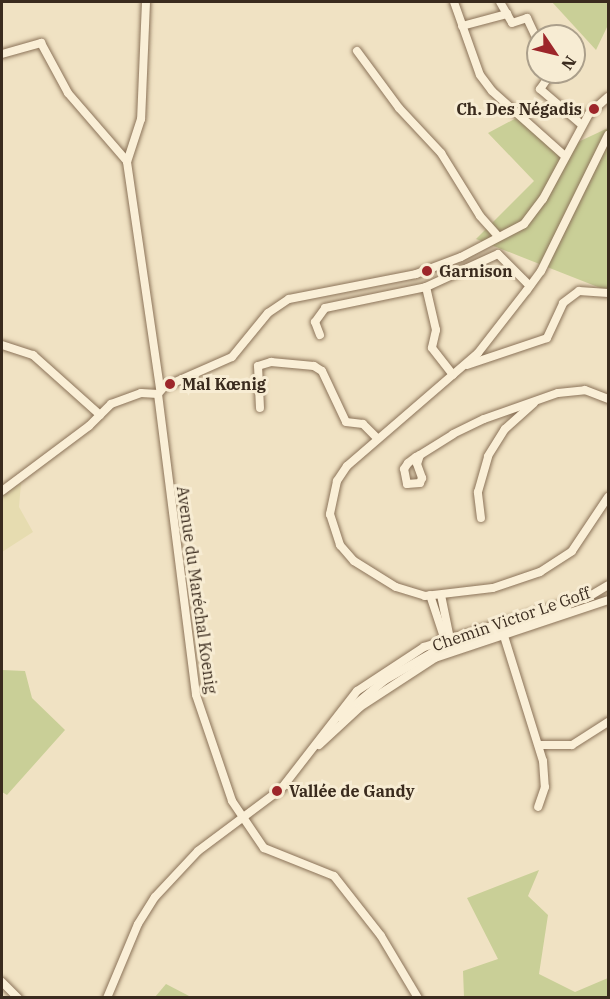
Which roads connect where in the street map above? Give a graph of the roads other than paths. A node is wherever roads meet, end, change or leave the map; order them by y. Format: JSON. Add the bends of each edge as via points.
{"nodes":[{"id":1,"x":146,"y":2,"type":"edge"},
{"id":2,"x":454,"y":2,"type":"edge"},
{"id":3,"x":500,"y":2,"type":"edge"},
{"id":4,"x":507,"y":14,"type":"junction"},
{"id":5,"x":529,"y":24,"type":"edge"},
{"id":6,"x":462,"y":26,"type":"junction"},
{"id":7,"x":357,"y":51,"type":"dead end"},
{"id":8,"x":2,"y":54,"type":"edge"},
{"id":9,"x":544,"y":84,"type":"edge"},
{"id":10,"x":609,"y":97,"type":"edge"},
{"id":11,"x":582,"y":125,"type":"junction"},
{"id":12,"x":609,"y":135,"type":"edge"},
{"id":13,"x":565,"y":156,"type":"junction"},
{"id":14,"x":128,"y":161,"type":"junction"},
{"id":15,"x":497,"y":236,"type":"junction"},
{"id":16,"x":530,"y":286,"type":"junction"},
{"id":17,"x":426,"y":287,"type":"junction"},
{"id":18,"x":609,"y":293,"type":"edge"},
{"id":19,"x":320,"y":335,"type":"dead end"},
{"id":20,"x":2,"y":345,"type":"edge"},
{"id":21,"x":465,"y":365,"type":"junction"},
{"id":22,"x":453,"y":375,"type":"junction"},
{"id":23,"x":159,"y":392,"type":"junction"},
{"id":24,"x":543,"y":398,"type":"junction"},
{"id":25,"x":609,"y":399,"type":"edge"},
{"id":26,"x":260,"y":408,"type":"dead end"},
{"id":27,"x":100,"y":415,"type":"junction"},
{"id":28,"x":378,"y":439,"type":"junction"},
{"id":29,"x":420,"y":455,"type":"dead end"},
{"id":30,"x":2,"y":491,"type":"edge"},
{"id":31,"x":609,"y":497,"type":"edge"},
{"id":32,"x":481,"y":518,"type":"dead end"},
{"id":33,"x":609,"y":585,"type":"edge"},
{"id":34,"x":430,"y":595,"type":"junction"},
{"id":35,"x":441,"y":595,"type":"junction"},
{"id":36,"x":588,"y":597,"type":"junction"},
{"id":37,"x":609,"y":600,"type":"edge"},
{"id":38,"x":504,"y":636,"type":"junction"},
{"id":39,"x":447,"y":638,"type":"junction"},
{"id":40,"x":448,"y":647,"type":"junction"},
{"id":41,"x":609,"y":722,"type":"edge"},
{"id":42,"x":328,"y":728,"type":"junction"},
{"id":43,"x":538,"y":745,"type":"junction"},
{"id":44,"x":310,"y":753,"type":"junction"},
{"id":45,"x":538,"y":807,"type":"dead end"},
{"id":46,"x":241,"y":819,"type":"junction"},
{"id":47,"x":2,"y":982,"type":"edge"},
{"id":48,"x":18,"y":998,"type":"edge"},
{"id":49,"x":107,"y":998,"type":"edge"},
{"id":50,"x":418,"y":998,"type":"edge"}],
"edges":[{"from":1,"to":14,"type":"street","via":[[141,119]]},
{"from":2,"to":6,"type":"street"},
{"from":3,"to":4,"type":"street"},
{"from":4,"to":5,"type":"street","via":[[512,23],[526,18]]},
{"from":4,"to":6,"type":"street"},
{"from":6,"to":13,"type":"street","via":[[475,66],[492,91]]},
{"from":7,"to":15,"type":"street","via":[[399,108],[441,153]]},
{"from":8,"to":14,"type":"street","via":[[41,43],[68,93]]},
{"from":9,"to":11,"type":"street","via":[[540,89]]},
{"from":10,"to":11,"type":"street","via":[[594,108]]},
{"from":11,"to":13,"type":"street"},
{"from":12,"to":16,"type":"street"},
{"from":13,"to":15,"type":"street","via":[[531,216],[515,229]]},
{"from":14,"to":23,"type":"street","name":"Avenue du Maréchal Koenig"},
{"from":15,"to":23,"type":"street","via":[[461,257],[416,274],[289,299],[268,313],[231,357]]},
{"from":16,"to":17,"type":"street","via":[[498,254]]},
{"from":16,"to":21,"type":"street"},
{"from":17,"to":19,"type":"street","via":[[324,309],[315,322]]},
{"from":17,"to":22,"type":"street","via":[[436,330],[432,348]]},
{"from":18,"to":21,"type":"street","via":[[579,291],[563,303],[547,338]]},
{"from":20,"to":27,"type":"street","via":[[33,355]]},
{"from":21,"to":22,"type":"street"},
{"from":22,"to":28,"type":"street"},
{"from":23,"to":27,"type":"street","via":[[134,395],[111,404]]},
{"from":23,"to":46,"type":"street","name":"Avenue du Maréchal Koenig","via":[[196,695],[218,768]]},
{"from":24,"to":25,"type":"street","via":[[574,390]]},
{"from":24,"to":29,"type":"street","via":[[484,419]]},
{"from":24,"to":32,"type":"street","via":[[516,418],[488,456],[478,492]]},
{"from":26,"to":28,"type":"street","via":[[258,366],[271,362],[314,366],[322,372],[346,422],[363,424]]},
{"from":27,"to":30,"type":"street"},
{"from":28,"to":34,"type":"street","via":[[347,466],[337,481],[330,514],[333,528],[340,545],[354,561],[407,592]]},
{"from":31,"to":35,"type":"street","via":[[572,551],[549,567],[494,588]]},
{"from":33,"to":36,"type":"street"},
{"from":34,"to":35,"type":"street"},
{"from":34,"to":39,"type":"street"},
{"from":35,"to":39,"type":"street"},
{"from":36,"to":39,"type":"street"},
{"from":36,"to":40,"type":"street","via":[[549,616]]},
{"from":37,"to":38,"type":"street","name":"Chemin Victor Le Goff"},
{"from":38,"to":43,"type":"street"},
{"from":38,"to":44,"type":"street","name":"Chemin Victor Le Goff","via":[[435,658],[398,680],[360,706]]},
{"from":39,"to":40,"type":"street"},
{"from":39,"to":42,"type":"street","via":[[377,675],[357,691]]},
{"from":40,"to":42,"type":"street","via":[[385,680]]},
{"from":41,"to":43,"type":"street","via":[[572,745]]},
{"from":42,"to":44,"type":"street"},
{"from":43,"to":45,"type":"street","via":[[545,787]]},
{"from":44,"to":46,"type":"street","via":[[281,789]]},
{"from":46,"to":49,"type":"street","via":[[185,863],[155,897],[138,924]]},
{"from":46,"to":50,"type":"street","name":"Avenue du Maréchal Koenig","via":[[273,854],[334,876],[381,936]]},
{"from":47,"to":48,"type":"street"}]}
